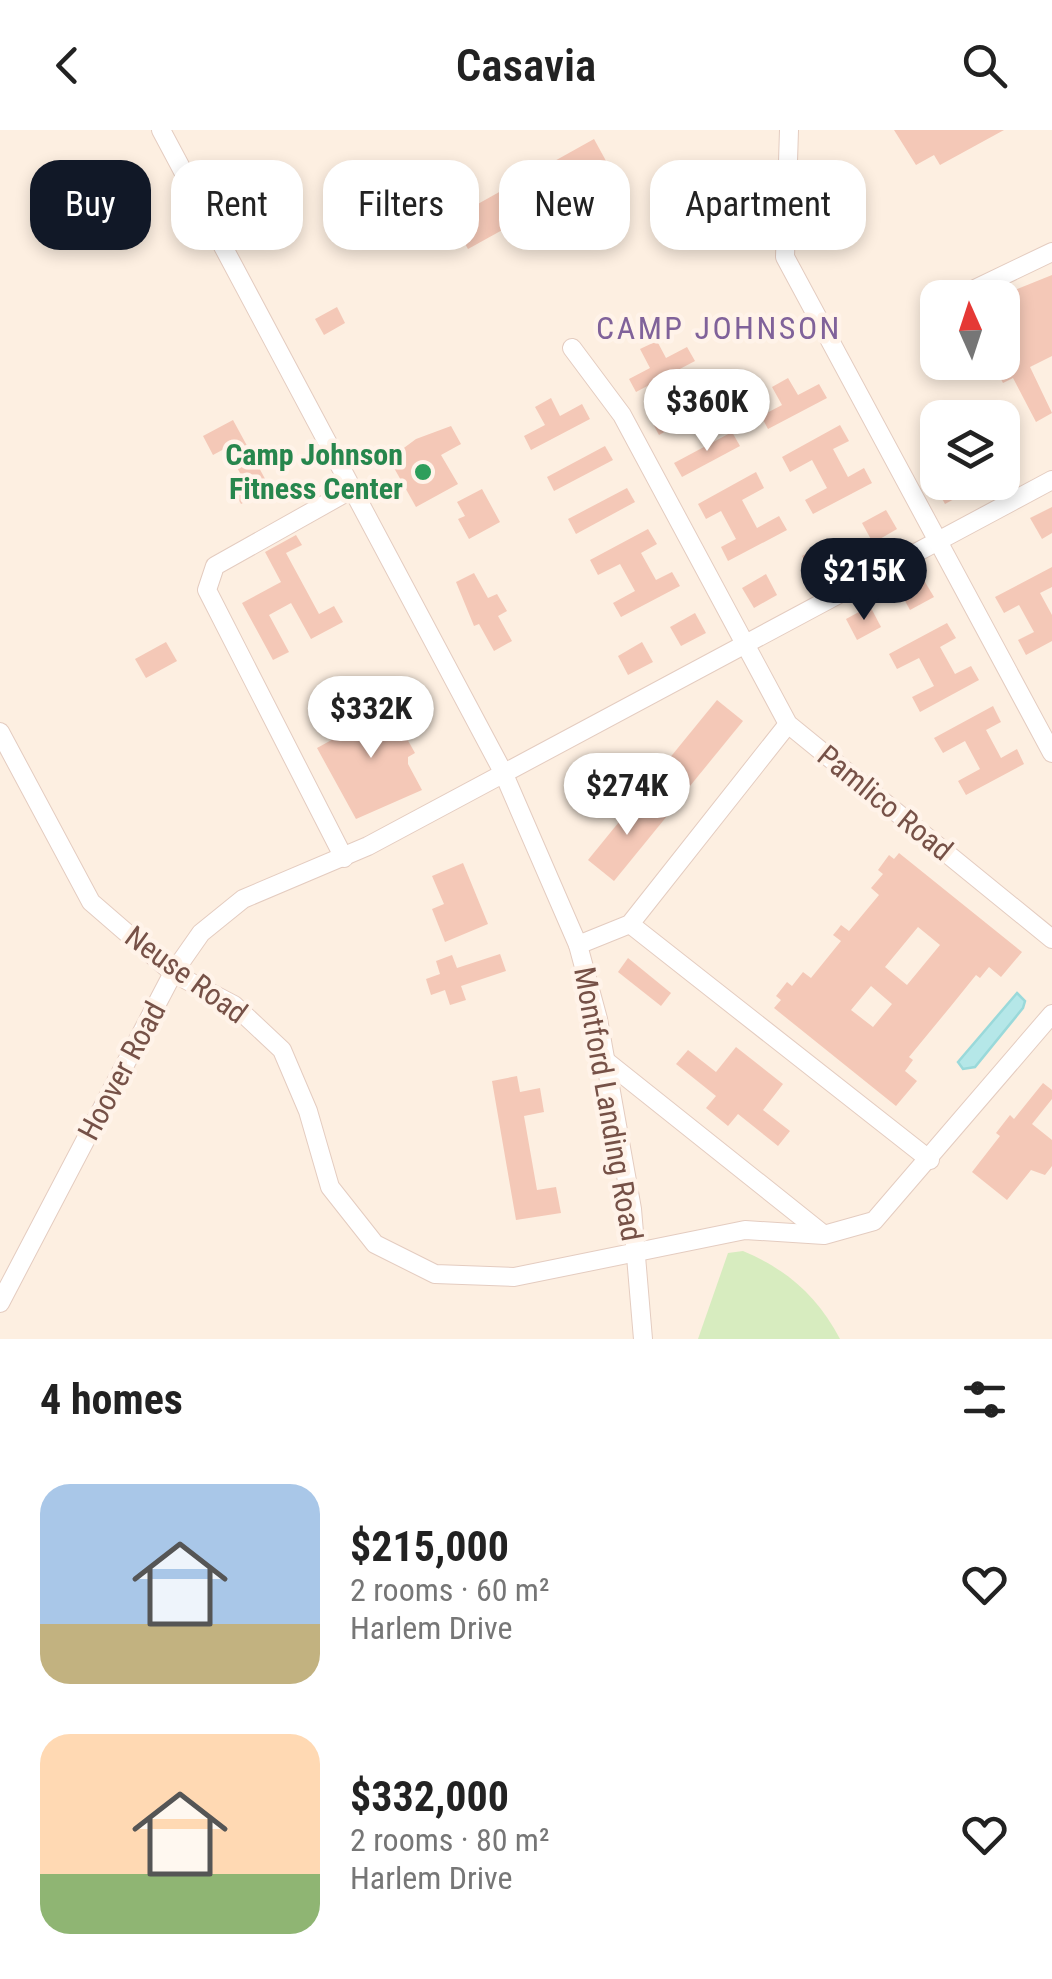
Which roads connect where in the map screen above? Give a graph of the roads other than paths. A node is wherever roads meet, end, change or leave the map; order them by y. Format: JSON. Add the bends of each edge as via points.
{"nodes":[{"id":1,"x":162,"y":130,"type":"edge"},
{"id":2,"x":788,"y":130,"type":"edge"},
{"id":3,"x":1052,"y":252,"type":"edge"},
{"id":4,"x":997,"y":280,"type":"edge"},
{"id":5,"x":572,"y":348,"type":"dead end"},
{"id":6,"x":1052,"y":480,"type":"edge"},
{"id":7,"x":354,"y":488,"type":"junction"},
{"id":8,"x":939,"y":542,"type":"junction"},
{"id":9,"x":746,"y":644,"type":"junction"},
{"id":10,"x":788,"y":724,"type":"junction"},
{"id":11,"x":0,"y":732,"type":"edge"},
{"id":12,"x":1052,"y":753,"type":"edge"},
{"id":13,"x":502,"y":772,"type":"junction"},
{"id":14,"x":344,"y":858,"type":"junction"},
{"id":15,"x":630,"y":924,"type":"junction"},
{"id":16,"x":1052,"y":939,"type":"edge"},
{"id":17,"x":578,"y":945,"type":"junction"},
{"id":18,"x":173,"y":973,"type":"junction"},
{"id":19,"x":1052,"y":1014,"type":"edge"},
{"id":20,"x":606,"y":1061,"type":"junction"},
{"id":21,"x":930,"y":1160,"type":"junction"},
{"id":22,"x":824,"y":1235,"type":"junction"},
{"id":23,"x":636,"y":1251,"type":"junction"},
{"id":24,"x":0,"y":1304,"type":"edge"},
{"id":25,"x":643,"y":1339,"type":"edge"}],
"edges":[{"from":1,"to":7,"type":"street","name":"Montford Landing Road"},
{"from":2,"to":8,"type":"street","via":[[786,258]]},
{"from":3,"to":4,"type":"street"},
{"from":5,"to":9,"type":"street","name":"Pamlico Road","via":[[622,414]]},
{"from":6,"to":8,"type":"street","name":"Hoover Road"},
{"from":7,"to":13,"type":"street","name":"Montford Landing Road"},
{"from":7,"to":14,"type":"street","via":[[215,566],[207,590]]},
{"from":8,"to":9,"type":"street","name":"Hoover Road"},
{"from":8,"to":12,"type":"street"},
{"from":9,"to":10,"type":"street","name":"Pamlico Road"},
{"from":9,"to":13,"type":"street","name":"Hoover Road"},
{"from":10,"to":15,"type":"street"},
{"from":10,"to":16,"type":"street","name":"Pamlico Road"},
{"from":11,"to":18,"type":"street","name":"Neuse Road","via":[[91,902]]},
{"from":13,"to":14,"type":"street","name":"Hoover Road"},
{"from":13,"to":17,"type":"street","name":"Montford Landing Road"},
{"from":14,"to":18,"type":"street","name":"Hoover Road","via":[[243,898],[201,933]]},
{"from":15,"to":17,"type":"street"},
{"from":15,"to":21,"type":"street"},
{"from":17,"to":20,"type":"street","name":"Montford Landing Road"},
{"from":18,"to":23,"type":"street","name":"Neuse Road","via":[[234,1005],[282,1050],[330,1187],[375,1244],[435,1274],[514,1277]]},
{"from":18,"to":24,"type":"street","name":"Hoover Road"},
{"from":19,"to":21,"type":"street"},
{"from":20,"to":22,"type":"street"},
{"from":20,"to":23,"type":"street","name":"Montford Landing Road"},
{"from":21,"to":22,"type":"street","name":"Neuse Road","via":[[874,1221]]},
{"from":22,"to":23,"type":"street","name":"Neuse Road","via":[[745,1230]]},
{"from":23,"to":25,"type":"street","name":"Montford Landing Road"}]}
